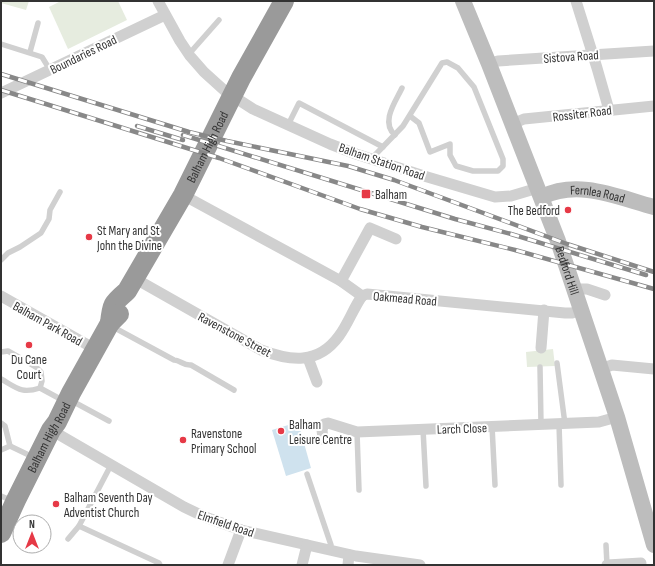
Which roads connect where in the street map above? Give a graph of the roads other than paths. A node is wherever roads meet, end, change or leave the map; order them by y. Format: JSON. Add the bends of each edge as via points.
{"nodes":[{"id":1,"x":158,"y":1,"type":"edge"},
{"id":2,"x":284,"y":1,"type":"edge"},
{"id":3,"x":463,"y":1,"type":"edge"},
{"id":4,"x":576,"y":1,"type":"edge"},
{"id":5,"x":165,"y":15,"type":"junction"},
{"id":6,"x":219,"y":20,"type":"dead end"},
{"id":7,"x":38,"y":23,"type":"dead end"},
{"id":8,"x":1,"y":44,"type":"edge"},
{"id":9,"x":654,"y":51,"type":"edge"},
{"id":10,"x":30,"y":52,"type":"junction"},
{"id":11,"x":189,"y":54,"type":"junction"},
{"id":12,"x":593,"y":54,"type":"junction"},
{"id":13,"x":489,"y":64,"type":"junction"},
{"id":14,"x":50,"y":70,"type":"junction"},
{"id":15,"x":402,"y":88,"type":"dead end"},
{"id":16,"x":1,"y":93,"type":"edge"},
{"id":17,"x":232,"y":97,"type":"junction"},
{"id":18,"x":654,"y":106,"type":"edge"},
{"id":19,"x":609,"y":110,"type":"junction"},
{"id":20,"x":410,"y":116,"type":"junction"},
{"id":21,"x":512,"y":124,"type":"junction"},
{"id":22,"x":288,"y":125,"type":"junction"},
{"id":23,"x":395,"y":135,"type":"junction"},
{"id":24,"x":383,"y":147,"type":"junction"},
{"id":25,"x":373,"y":160,"type":"junction"},
{"id":26,"x":60,"y":192,"type":"dead end"},
{"id":27,"x":540,"y":193,"type":"junction"},
{"id":28,"x":183,"y":195,"type":"junction"},
{"id":29,"x":654,"y":207,"type":"edge"},
{"id":30,"x":396,"y":239,"type":"dead end"},
{"id":31,"x":1,"y":260,"type":"edge"},
{"id":32,"x":341,"y":281,"type":"junction"},
{"id":33,"x":131,"y":285,"type":"junction"},
{"id":34,"x":574,"y":289,"type":"junction"},
{"id":35,"x":605,"y":295,"type":"dead end"},
{"id":36,"x":1,"y":296,"type":"edge"},
{"id":37,"x":362,"y":296,"type":"junction"},
{"id":38,"x":544,"y":310,"type":"junction"},
{"id":39,"x":581,"y":310,"type":"junction"},
{"id":40,"x":109,"y":324,"type":"junction"},
{"id":41,"x":541,"y":348,"type":"dead end"},
{"id":42,"x":95,"y":349,"type":"junction"},
{"id":43,"x":1,"y":352,"type":"edge"},
{"id":44,"x":308,"y":358,"type":"junction"},
{"id":45,"x":557,"y":363,"type":"dead end"},
{"id":46,"x":540,"y":367,"type":"dead end"},
{"id":47,"x":601,"y":369,"type":"junction"},
{"id":48,"x":654,"y":369,"type":"edge"},
{"id":49,"x":1,"y":379,"type":"edge"},
{"id":50,"x":316,"y":382,"type":"dead end"},
{"id":51,"x":40,"y":388,"type":"junction"},
{"id":52,"x":234,"y":390,"type":"dead end"},
{"id":53,"x":67,"y":400,"type":"junction"},
{"id":54,"x":617,"y":417,"type":"junction"},
{"id":55,"x":109,"y":421,"type":"dead end"},
{"id":56,"x":1,"y":423,"type":"edge"},
{"id":57,"x":541,"y":424,"type":"junction"},
{"id":58,"x":562,"y":424,"type":"junction"},
{"id":59,"x":492,"y":426,"type":"junction"},
{"id":60,"x":423,"y":429,"type":"junction"},
{"id":61,"x":51,"y":430,"type":"junction"},
{"id":62,"x":357,"y":432,"type":"junction"},
{"id":63,"x":323,"y":439,"type":"dead end"},
{"id":64,"x":10,"y":446,"type":"junction"},
{"id":65,"x":1,"y":450,"type":"edge"},
{"id":66,"x":37,"y":459,"type":"junction"},
{"id":67,"x":111,"y":465,"type":"junction"},
{"id":68,"x":307,"y":474,"type":"dead end"},
{"id":69,"x":495,"y":485,"type":"dead end"},
{"id":70,"x":561,"y":485,"type":"dead end"},
{"id":71,"x":426,"y":486,"type":"dead end"},
{"id":72,"x":360,"y":490,"type":"dead end"},
{"id":73,"x":7,"y":506,"type":"edge"},
{"id":74,"x":79,"y":526,"type":"junction"},
{"id":75,"x":242,"y":530,"type":"junction"},
{"id":76,"x":1,"y":532,"type":"edge"},
{"id":77,"x":68,"y":539,"type":"dead end"},
{"id":78,"x":606,"y":545,"type":"dead end"},
{"id":79,"x":306,"y":546,"type":"junction"},
{"id":80,"x":654,"y":546,"type":"edge"},
{"id":81,"x":330,"y":551,"type":"junction"},
{"id":82,"x":349,"y":560,"type":"edge"},
{"id":83,"x":641,"y":563,"type":"dead end"},
{"id":84,"x":160,"y":565,"type":"edge"},
{"id":85,"x":228,"y":565,"type":"edge"},
{"id":86,"x":302,"y":565,"type":"edge"},
{"id":87,"x":420,"y":565,"type":"edge"},
{"id":88,"x":607,"y":565,"type":"edge"}],
"edges":[{"from":1,"to":5,"type":"street","name":"Balham Station Road"},
{"from":2,"to":17,"type":"highway","name":"Balham High Road"},
{"from":3,"to":13,"type":"main road","name":"Bedford Hill"},
{"from":4,"to":12,"type":"street"},
{"from":5,"to":11,"type":"street","name":"Balham Station Road"},
{"from":5,"to":14,"type":"street","name":"Boundaries Road"},
{"from":6,"to":11,"type":"lane"},
{"from":7,"to":10,"type":"lane"},
{"from":8,"to":10,"type":"lane"},
{"from":9,"to":12,"type":"street","name":"Sistova Road"},
{"from":10,"to":14,"type":"lane","via":[[42,57]]},
{"from":11,"to":17,"type":"street","name":"Balham Station Road","via":[[214,83]]},
{"from":12,"to":13,"type":"street","name":"Sistova Road","via":[[498,61]]},
{"from":12,"to":19,"type":"street"},
{"from":13,"to":21,"type":"main road","name":"Bedford Hill"},
{"from":14,"to":16,"type":"street","name":"Boundaries Road"},
{"from":15,"to":23,"type":"lane","via":[[388,121],[391,132]]},
{"from":17,"to":22,"type":"street","name":"Balham Station Road"},
{"from":17,"to":28,"type":"highway","name":"Balham High Road"},
{"from":18,"to":19,"type":"street","name":"Rossiter Road"},
{"from":19,"to":21,"type":"street","name":"Rossiter Road","via":[[524,119]]},
{"from":20,"to":20,"type":"lane","via":[[442,63],[447,62],[458,68],[474,88],[503,159],[503,166],[498,171],[473,171],[456,166],[450,155],[450,144],[430,152],[419,124]]},
{"from":20,"to":23,"type":"lane"},
{"from":21,"to":27,"type":"main road","name":"Bedford Hill"},
{"from":22,"to":24,"type":"lane","via":[[299,103]]},
{"from":22,"to":25,"type":"street","name":"Balham Station Road"},
{"from":23,"to":24,"type":"lane"},
{"from":24,"to":25,"type":"lane"},
{"from":25,"to":27,"type":"street","name":"Balham Station Road","via":[[495,197]]},
{"from":26,"to":31,"type":"lane","via":[[41,233]]},
{"from":27,"to":29,"type":"main road","name":"Fernlea Road","via":[[588,189]]},
{"from":27,"to":34,"type":"main road","name":"Bedford Hill"},
{"from":28,"to":32,"type":"street","name":"Oakmead Road"},
{"from":28,"to":33,"type":"highway","name":"Balham High Road"},
{"from":30,"to":32,"type":"street","via":[[370,228]]},
{"from":32,"to":37,"type":"street","name":"Oakmead Road"},
{"from":33,"to":40,"type":"highway","name":"Balham High Road","via":[[114,302]]},
{"from":33,"to":44,"type":"street","name":"Ravenstone Street","via":[[261,350],[277,356]]},
{"from":34,"to":35,"type":"street","via":[[587,289]]},
{"from":34,"to":39,"type":"main road","name":"Bedford Hill"},
{"from":36,"to":42,"type":"street","name":"Balham Park Road"},
{"from":37,"to":38,"type":"street","name":"Oakmead Road","via":[[367,294]]},
{"from":37,"to":44,"type":"street","name":"Ravenstone Street","via":[[339,336],[326,351]]},
{"from":38,"to":39,"type":"street","name":"Oakmead Road","via":[[572,313]]},
{"from":38,"to":41,"type":"street"},
{"from":39,"to":47,"type":"main road","name":"Bedford Hill"},
{"from":40,"to":42,"type":"highway","name":"Balham High Road"},
{"from":40,"to":52,"type":"lane","via":[[174,360],[187,366],[191,365]]},
{"from":42,"to":53,"type":"highway","name":"Balham High Road"},
{"from":43,"to":51,"type":"lane","via":[[8,351],[36,367],[41,372]]},
{"from":44,"to":50,"type":"street"},
{"from":45,"to":58,"type":"lane"},
{"from":46,"to":57,"type":"lane"},
{"from":47,"to":48,"type":"street","via":[[612,365]]},
{"from":47,"to":54,"type":"main road","name":"Bedford Hill"},
{"from":49,"to":51,"type":"lane","via":[[20,390]]},
{"from":51,"to":53,"type":"lane"},
{"from":53,"to":55,"type":"lane"},
{"from":53,"to":61,"type":"highway","name":"Balham High Road"},
{"from":54,"to":58,"type":"street","name":"Larch Close","via":[[599,422]]},
{"from":54,"to":80,"type":"main road","name":"Bedford Hill"},
{"from":56,"to":64,"type":"lane","via":[[5,426]]},
{"from":57,"to":58,"type":"street","name":"Larch Close"},
{"from":57,"to":59,"type":"street","name":"Larch Close"},
{"from":58,"to":70,"type":"lane"},
{"from":59,"to":60,"type":"street","name":"Larch Close"},
{"from":59,"to":69,"type":"lane"},
{"from":60,"to":62,"type":"street","name":"Larch Close"},
{"from":60,"to":71,"type":"lane"},
{"from":61,"to":66,"type":"highway","name":"Balham High Road"},
{"from":61,"to":67,"type":"street","name":"Elmfield Road"},
{"from":62,"to":63,"type":"street","name":"Larch Close","via":[[328,423],[324,424],[322,430]]},
{"from":62,"to":72,"type":"lane"},
{"from":64,"to":65,"type":"lane"},
{"from":64,"to":66,"type":"lane"},
{"from":66,"to":73,"type":"highway","name":"Balham High Road"},
{"from":67,"to":74,"type":"lane"},
{"from":67,"to":75,"type":"street","name":"Elmfield Road","via":[[184,507]]},
{"from":68,"to":81,"type":"lane","via":[[331,544]]},
{"from":73,"to":76,"type":"highway","name":"Balham High Road"},
{"from":74,"to":77,"type":"lane"},
{"from":74,"to":84,"type":"lane","via":[[159,562]]},
{"from":75,"to":79,"type":"street","name":"Elmfield Road"},
{"from":75,"to":85,"type":"street"},
{"from":78,"to":88,"type":"lane"},
{"from":79,"to":81,"type":"street","name":"Elmfield Road"},
{"from":79,"to":86,"type":"street"},
{"from":81,"to":82,"type":"street","name":"Elmfield Road"},
{"from":82,"to":87,"type":"street","name":"Elmfield Road","via":[[380,560]]},
{"from":83,"to":88,"type":"street"}]}
